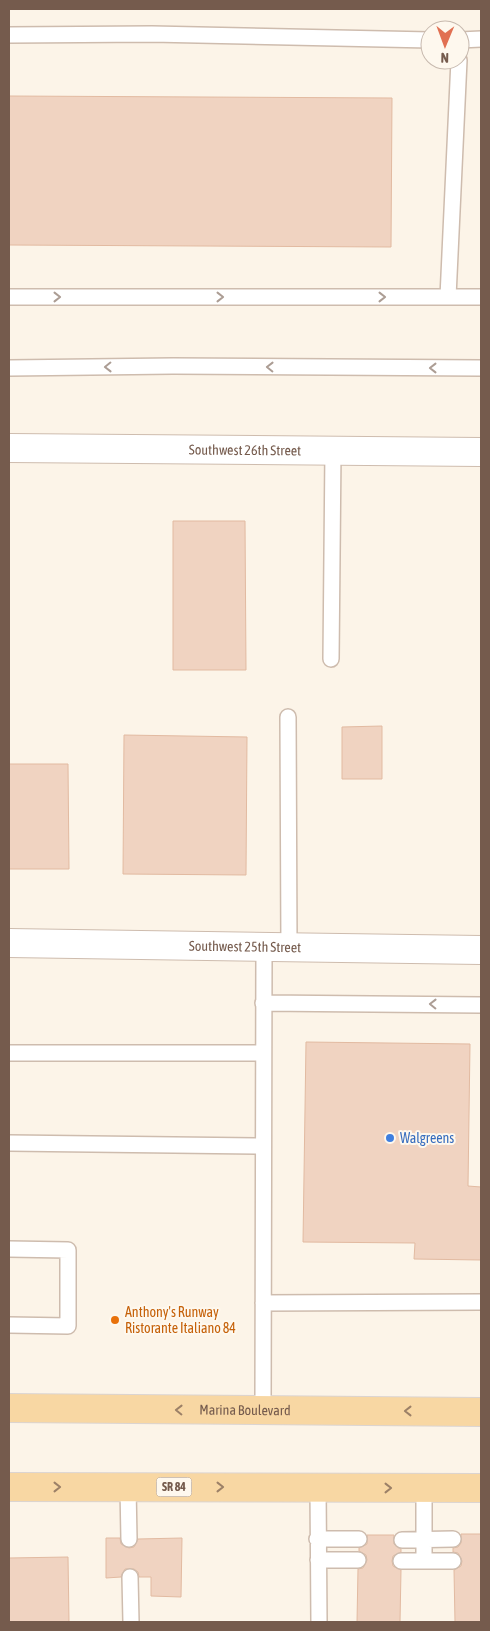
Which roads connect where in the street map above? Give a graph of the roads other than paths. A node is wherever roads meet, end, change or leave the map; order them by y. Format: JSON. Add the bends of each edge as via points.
{"nodes":[{"id":1,"x":9,"y":35,"type":"edge"},
{"id":2,"x":420,"y":40,"type":"edge"},
{"id":3,"x":459,"y":70,"type":"edge"},
{"id":4,"x":9,"y":297,"type":"edge"},
{"id":5,"x":448,"y":297,"type":"junction"},
{"id":6,"x":481,"y":298,"type":"edge"},
{"id":7,"x":9,"y":368,"type":"edge"},
{"id":8,"x":481,"y":368,"type":"edge"},
{"id":9,"x":9,"y":448,"type":"edge"},
{"id":10,"x":333,"y":451,"type":"junction"},
{"id":11,"x":481,"y":452,"type":"edge"},
{"id":12,"x":331,"y":659,"type":"dead end"},
{"id":13,"x":288,"y":717,"type":"dead end"},
{"id":14,"x":9,"y":943,"type":"edge"},
{"id":15,"x":277,"y":947,"type":"junction"},
{"id":16,"x":481,"y":950,"type":"edge"},
{"id":17,"x":263,"y":1003,"type":"junction"},
{"id":18,"x":481,"y":1005,"type":"edge"},
{"id":19,"x":9,"y":1053,"type":"edge"},
{"id":20,"x":264,"y":1053,"type":"junction"},
{"id":21,"x":9,"y":1143,"type":"edge"},
{"id":22,"x":263,"y":1146,"type":"junction"},
{"id":23,"x":9,"y":1249,"type":"edge"},
{"id":24,"x":481,"y":1302,"type":"edge"},
{"id":25,"x":263,"y":1303,"type":"junction"},
{"id":26,"x":9,"y":1325,"type":"edge"},
{"id":27,"x":9,"y":1408,"type":"edge"},
{"id":28,"x":263,"y":1410,"type":"junction"},
{"id":29,"x":481,"y":1412,"type":"edge"},
{"id":30,"x":9,"y":1487,"type":"edge"},
{"id":31,"x":128,"y":1487,"type":"junction"},
{"id":32,"x":318,"y":1487,"type":"junction"},
{"id":33,"x":424,"y":1488,"type":"junction"},
{"id":34,"x":481,"y":1488,"type":"edge"},
{"id":35,"x":129,"y":1539,"type":"dead end"},
{"id":36,"x":317,"y":1539,"type":"junction"},
{"id":37,"x":359,"y":1539,"type":"dead end"},
{"id":38,"x":424,"y":1539,"type":"junction"},
{"id":39,"x":453,"y":1539,"type":"dead end"},
{"id":40,"x":402,"y":1540,"type":"dead end"},
{"id":41,"x":318,"y":1560,"type":"junction"},
{"id":42,"x":358,"y":1560,"type":"dead end"},
{"id":43,"x":401,"y":1561,"type":"dead end"},
{"id":44,"x":424,"y":1561,"type":"junction"},
{"id":45,"x":453,"y":1562,"type":"dead end"},
{"id":46,"x":130,"y":1577,"type":"dead end"},
{"id":47,"x":131,"y":1622,"type":"edge"},
{"id":48,"x":318,"y":1622,"type":"edge"}],
"edges":[{"from":1,"to":2,"type":"lane","via":[[152,34]]},
{"from":3,"to":5,"type":"lane"},
{"from":4,"to":5,"type":"lane","one_way":true},
{"from":5,"to":6,"type":"lane"},
{"from":8,"to":7,"type":"lane","one_way":true},
{"from":9,"to":10,"type":"street","name":"Southwest 26th Street"},
{"from":10,"to":11,"type":"street","name":"Southwest 26th Street"},
{"from":10,"to":12,"type":"lane"},
{"from":13,"to":15,"type":"lane"},
{"from":14,"to":15,"type":"street","name":"Southwest 25th Street"},
{"from":15,"to":16,"type":"street","name":"Southwest 25th Street"},
{"from":15,"to":17,"type":"lane"},
{"from":18,"to":17,"type":"lane","one_way":true},
{"from":17,"to":20,"type":"lane"},
{"from":19,"to":20,"type":"lane"},
{"from":20,"to":22,"type":"lane"},
{"from":21,"to":22,"type":"lane"},
{"from":22,"to":25,"type":"lane"},
{"from":23,"to":26,"type":"lane","via":[[68,1250],[68,1326]]},
{"from":24,"to":25,"type":"lane"},
{"from":25,"to":28,"type":"lane"},
{"from":28,"to":27,"type":"main road","name":"Marina Boulevard","one_way":true},
{"from":29,"to":28,"type":"main road","name":"Marina Boulevard","one_way":true},
{"from":30,"to":31,"type":"main road","number":"SR 84","one_way":true},
{"from":31,"to":32,"type":"main road","number":"SR 84","one_way":true},
{"from":31,"to":35,"type":"lane"},
{"from":32,"to":33,"type":"main road","number":"SR 84","one_way":true},
{"from":32,"to":36,"type":"lane"},
{"from":33,"to":34,"type":"main road","number":"SR 84"},
{"from":33,"to":38,"type":"lane"},
{"from":36,"to":37,"type":"lane"},
{"from":36,"to":41,"type":"lane"},
{"from":38,"to":39,"type":"lane"},
{"from":38,"to":40,"type":"lane"},
{"from":38,"to":44,"type":"lane"},
{"from":41,"to":42,"type":"lane"},
{"from":41,"to":48,"type":"lane"},
{"from":43,"to":44,"type":"lane"},
{"from":44,"to":45,"type":"lane"},
{"from":46,"to":47,"type":"lane"}]}
